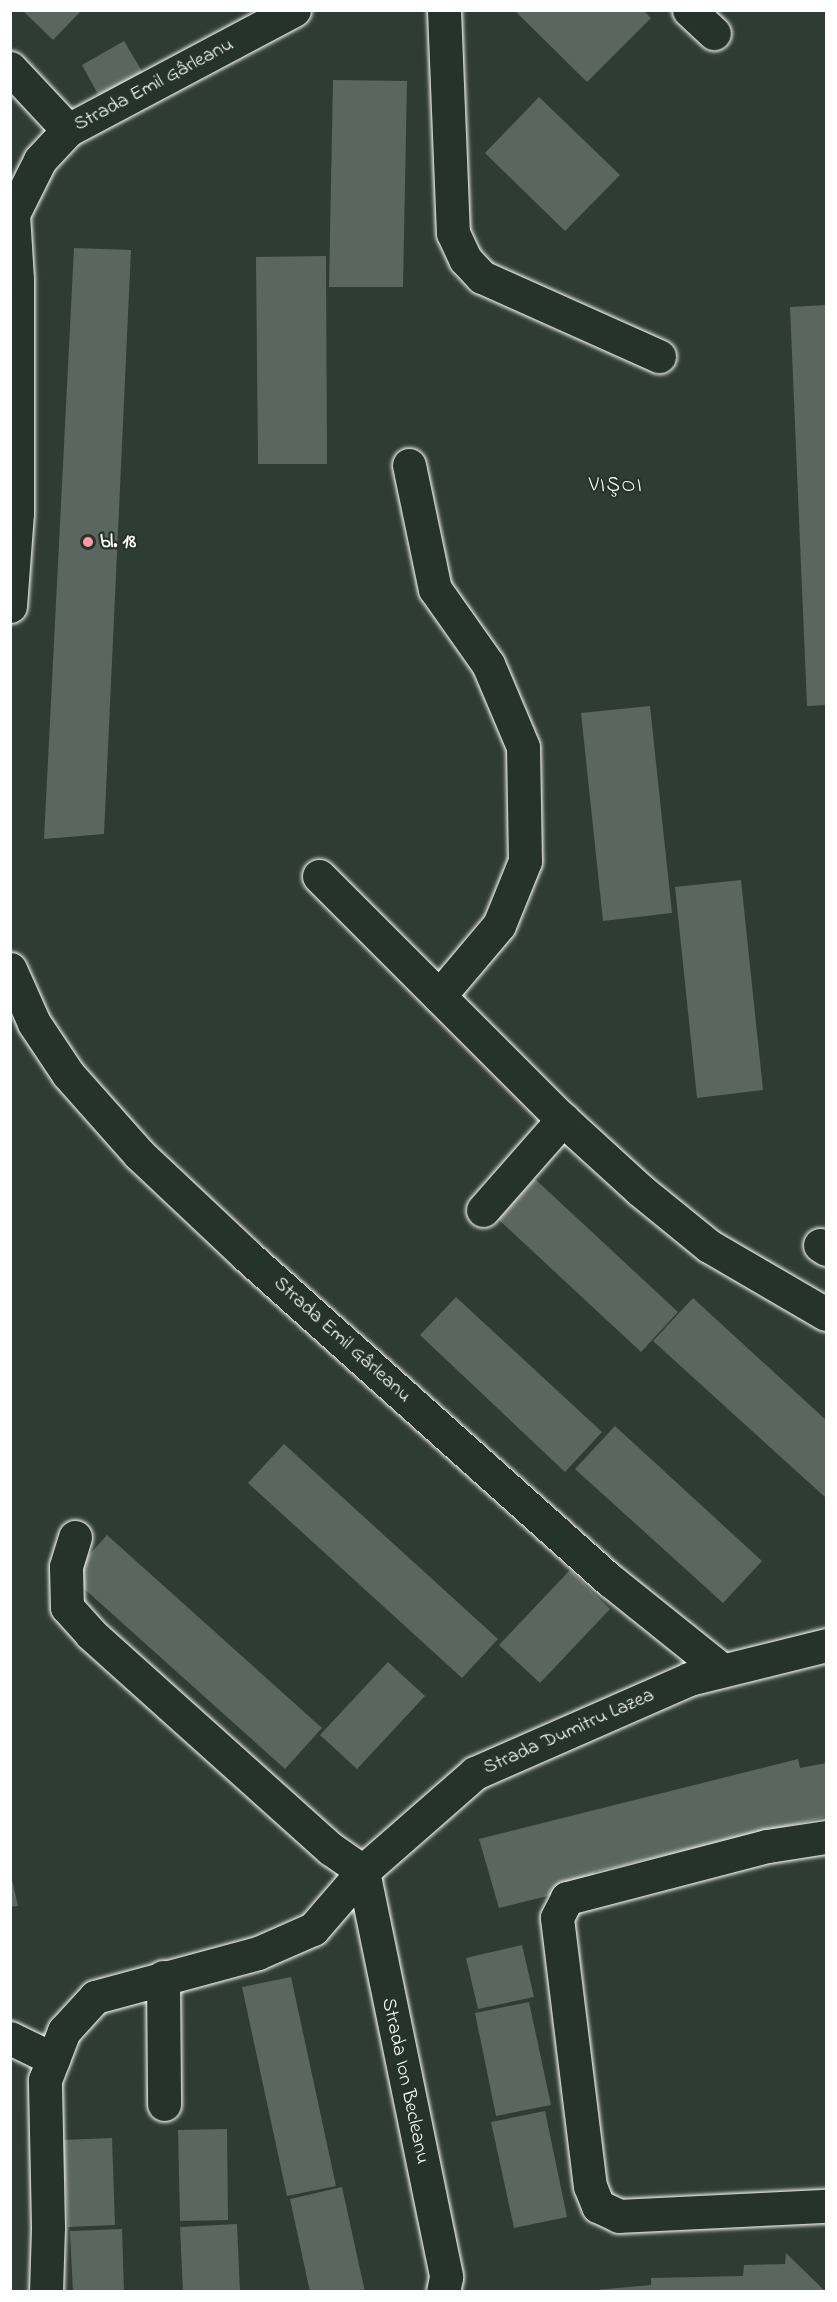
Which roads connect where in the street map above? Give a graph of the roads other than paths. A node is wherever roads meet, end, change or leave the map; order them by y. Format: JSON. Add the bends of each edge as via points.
{"nodes":[{"id":1,"x":294,"y":10,"type":"edge"},
{"id":2,"x":444,"y":10,"type":"edge"},
{"id":3,"x":688,"y":10,"type":"edge"},
{"id":4,"x":714,"y":33,"type":"dead end"},
{"id":5,"x":10,"y":68,"type":"edge"},
{"id":6,"x":68,"y":130,"type":"junction"},
{"id":7,"x":659,"y":356,"type":"dead end"},
{"id":8,"x":409,"y":465,"type":"dead end"},
{"id":9,"x":10,"y":606,"type":"edge"},
{"id":10,"x":319,"y":876,"type":"dead end"},
{"id":11,"x":10,"y":969,"type":"edge"},
{"id":12,"x":439,"y":996,"type":"junction"},
{"id":13,"x":563,"y":1119,"type":"junction"},
{"id":14,"x":483,"y":1210,"type":"dead end"},
{"id":15,"x":826,"y":1314,"type":"edge"},
{"id":16,"x":75,"y":1537,"type":"dead end"},
{"id":17,"x":826,"y":1645,"type":"edge"},
{"id":18,"x":722,"y":1670,"type":"junction"},
{"id":19,"x":826,"y":1837,"type":"edge"},
{"id":20,"x":363,"y":1871,"type":"junction"},
{"id":21,"x":163,"y":1977,"type":"junction"},
{"id":22,"x":10,"y":2038,"type":"edge"},
{"id":23,"x":52,"y":2059,"type":"junction"},
{"id":24,"x":164,"y":2104,"type":"dead end"},
{"id":25,"x":826,"y":2206,"type":"edge"},
{"id":26,"x":46,"y":2292,"type":"edge"},
{"id":27,"x":443,"y":2292,"type":"edge"}],
"edges":[{"from":1,"to":6,"type":"street","name":"Strada Emil Gârleanu"},
{"from":2,"to":7,"type":"street","via":[[453,233],[465,259],[482,277]]},
{"from":3,"to":4,"type":"street"},
{"from":5,"to":6,"type":"street"},
{"from":6,"to":9,"type":"street","name":"Strada Emil Gârleanu","via":[[40,160],[13,214],[17,279],[17,513]]},
{"from":8,"to":12,"type":"street","via":[[435,589],[488,664],[522,747],[525,861],[499,925]]},
{"from":10,"to":12,"type":"street"},
{"from":11,"to":18,"type":"street","name":"Strada Emil Gârleanu","via":[[34,1023],[68,1074],[139,1154],[610,1581]]},
{"from":12,"to":13,"type":"street"},
{"from":13,"to":14,"type":"street"},
{"from":13,"to":15,"type":"street","via":[[640,1190],[709,1246]]},
{"from":16,"to":20,"type":"street","via":[[66,1568],[67,1607],[91,1634],[322,1841]]},
{"from":17,"to":18,"type":"street","name":"Strada Dumitru Lazea"},
{"from":18,"to":20,"type":"street","name":"Strada Dumitru Lazea","via":[[689,1678],[475,1773]]},
{"from":19,"to":25,"type":"street","via":[[766,1846],[567,1898],[557,1918],[590,2186],[598,2206],[619,2216]]},
{"from":20,"to":21,"type":"street","name":"Strada Dumitru Lazea","via":[[313,1929],[258,1953]]},
{"from":20,"to":27,"type":"street","name":"Strada Ion Becleanu","via":[[446,2277]]},
{"from":21,"to":23,"type":"street","name":"Strada Dumitru Lazea","via":[[95,1997],[63,2031]]},
{"from":21,"to":24,"type":"street"},
{"from":22,"to":23,"type":"street"},
{"from":23,"to":26,"type":"street","name":"Strada Dumitru Lazea","via":[[45,2080]]}]}
